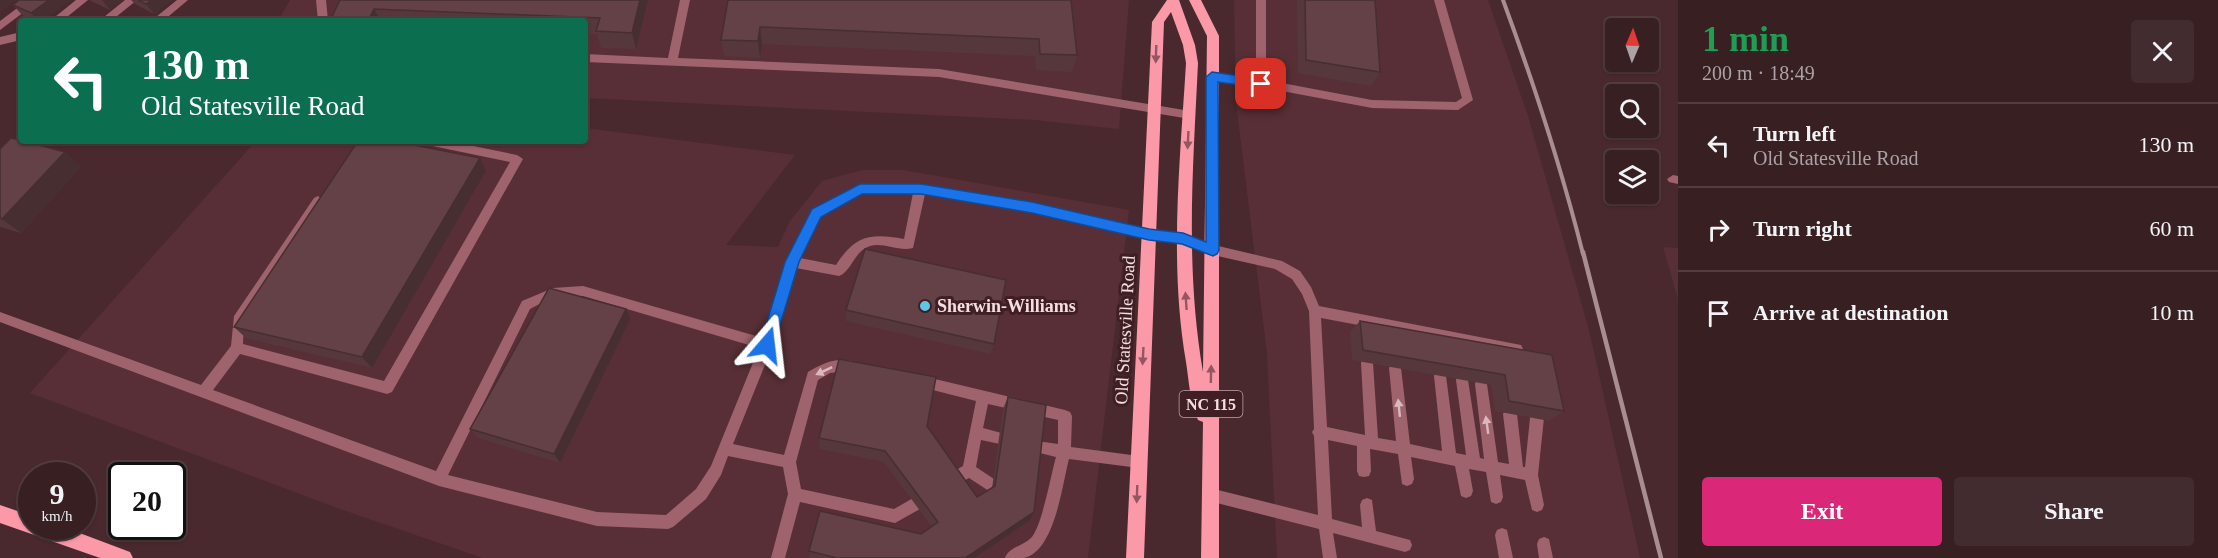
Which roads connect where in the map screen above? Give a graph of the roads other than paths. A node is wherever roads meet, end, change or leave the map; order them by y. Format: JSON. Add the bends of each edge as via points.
{"nodes":[{"id":1,"x":35,"y":0,"type":"edge"},
{"id":2,"x":83,"y":0,"type":"edge"},
{"id":3,"x":132,"y":0,"type":"edge"},
{"id":4,"x":183,"y":0,"type":"edge"},
{"id":5,"x":321,"y":0,"type":"edge"},
{"id":6,"x":685,"y":0,"type":"edge"},
{"id":7,"x":1173,"y":0,"type":"edge"},
{"id":8,"x":1195,"y":0,"type":"edge"},
{"id":9,"x":1261,"y":0,"type":"edge"},
{"id":10,"x":1439,"y":0,"type":"edge"},
{"id":11,"x":59,"y":18,"type":"edge"},
{"id":12,"x":108,"y":18,"type":"edge"},
{"id":13,"x":160,"y":18,"type":"edge"},
{"id":14,"x":323,"y":18,"type":"edge"},
{"id":15,"x":0,"y":26,"type":"edge"},
{"id":16,"x":18,"y":37,"type":"edge"},
{"id":17,"x":0,"y":41,"type":"edge"},
{"id":18,"x":588,"y":58,"type":"edge"},
{"id":19,"x":672,"y":62,"type":"junction"},
{"id":20,"x":1212,"y":77,"type":"junction"},
{"id":21,"x":1261,"y":84,"type":"junction"},
{"id":22,"x":1154,"y":108,"type":"junction"},
{"id":23,"x":1190,"y":115,"type":"junction"},
{"id":24,"x":443,"y":144,"type":"edge"},
{"id":25,"x":921,"y":189,"type":"junction"},
{"id":26,"x":325,"y":191,"type":"edge"},
{"id":27,"x":1149,"y":235,"type":"junction"},
{"id":28,"x":1183,"y":238,"type":"junction"},
{"id":29,"x":1213,"y":250,"type":"junction"},
{"id":30,"x":792,"y":262,"type":"junction"},
{"id":31,"x":1315,"y":311,"type":"junction"},
{"id":32,"x":0,"y":317,"type":"edge"},
{"id":33,"x":1363,"y":320,"type":"junction"},
{"id":34,"x":1390,"y":325,"type":"junction"},
{"id":35,"x":1434,"y":333,"type":"junction"},
{"id":36,"x":1365,"y":335,"type":"edge"},
{"id":37,"x":1457,"y":338,"type":"junction"},
{"id":38,"x":1392,"y":340,"type":"edge"},
{"id":39,"x":1475,"y":341,"type":"junction"},
{"id":40,"x":767,"y":345,"type":"junction"},
{"id":41,"x":1500,"y":346,"type":"junction"},
{"id":42,"x":1436,"y":347,"type":"edge"},
{"id":43,"x":237,"y":348,"type":"junction"},
{"id":44,"x":1459,"y":351,"type":"edge"},
{"id":45,"x":1477,"y":355,"type":"edge"},
{"id":46,"x":1526,"y":357,"type":"edge"},
{"id":47,"x":1502,"y":359,"type":"edge"},
{"id":48,"x":1367,"y":363,"type":"edge"},
{"id":49,"x":1395,"y":368,"type":"edge"},
{"id":50,"x":867,"y":370,"type":"edge"},
{"id":51,"x":1440,"y":376,"type":"edge"},
{"id":52,"x":900,"y":377,"type":"edge"},
{"id":53,"x":1462,"y":380,"type":"edge"},
{"id":54,"x":1481,"y":384,"type":"edge"},
{"id":55,"x":203,"y":392,"type":"junction"},
{"id":56,"x":983,"y":396,"type":"junction"},
{"id":57,"x":1510,"y":414,"type":"edge"},
{"id":58,"x":1537,"y":418,"type":"edge"},
{"id":59,"x":1319,"y":432,"type":"junction"},
{"id":60,"x":975,"y":434,"type":"junction"},
{"id":61,"x":1000,"y":438,"type":"edge"},
{"id":62,"x":1367,"y":441,"type":"junction"},
{"id":63,"x":1210,"y":442,"type":"junction"},
{"id":64,"x":1037,"y":447,"type":"edge"},
{"id":65,"x":1404,"y":448,"type":"junction"},
{"id":66,"x":725,"y":449,"type":"junction"},
{"id":67,"x":1064,"y":452,"type":"junction"},
{"id":68,"x":1462,"y":461,"type":"junction"},
{"id":69,"x":789,"y":462,"type":"junction"},
{"id":70,"x":1139,"y":462,"type":"junction"},
{"id":71,"x":1492,"y":467,"type":"junction"},
{"id":72,"x":969,"y":470,"type":"junction"},
{"id":73,"x":1364,"y":471,"type":"dead end"},
{"id":74,"x":1517,"y":472,"type":"junction"},
{"id":75,"x":1531,"y":475,"type":"junction"},
{"id":76,"x":439,"y":479,"type":"junction"},
{"id":77,"x":954,"y":479,"type":"edge"},
{"id":78,"x":1407,"y":479,"type":"dead end"},
{"id":79,"x":992,"y":486,"type":"edge"},
{"id":80,"x":1466,"y":491,"type":"dead end"},
{"id":81,"x":795,"y":494,"type":"junction"},
{"id":82,"x":1210,"y":495,"type":"junction"},
{"id":83,"x":1496,"y":497,"type":"dead end"},
{"id":84,"x":915,"y":504,"type":"edge"},
{"id":85,"x":1367,"y":505,"type":"dead end"},
{"id":86,"x":1537,"y":505,"type":"dead end"},
{"id":87,"x":0,"y":514,"type":"edge"},
{"id":88,"x":18,"y":520,"type":"edge"},
{"id":89,"x":1325,"y":524,"type":"junction"},
{"id":90,"x":1502,"y":535,"type":"dead end"},
{"id":91,"x":1370,"y":536,"type":"junction"},
{"id":92,"x":73,"y":540,"type":"edge"},
{"id":93,"x":1405,"y":545,"type":"dead end"},
{"id":94,"x":124,"y":558,"type":"edge"},
{"id":95,"x":778,"y":558,"type":"edge"},
{"id":96,"x":1012,"y":558,"type":"edge"},
{"id":97,"x":1135,"y":558,"type":"edge"},
{"id":98,"x":1210,"y":558,"type":"edge"},
{"id":99,"x":1330,"y":558,"type":"edge"},
{"id":100,"x":1506,"y":558,"type":"edge"}],
"edges":[{"from":1,"to":15,"type":"lane"},
{"from":2,"to":11,"type":"lane"},
{"from":3,"to":12,"type":"lane"},
{"from":4,"to":13,"type":"lane"},
{"from":5,"to":14,"type":"lane"},
{"from":6,"to":19,"type":"lane"},
{"from":7,"to":22,"type":"main road","name":"Old Statesville Road","one_way":true,"via":[[1158,22]]},
{"from":7,"to":23,"type":"main road","via":[[1192,63]]},
{"from":8,"to":20,"type":"main road","number":"NC 115","via":[[1213,36]]},
{"from":9,"to":21,"type":"lane"},
{"from":10,"to":21,"type":"lane","via":[[1468,100],[1458,106],[1372,104]]},
{"from":16,"to":17,"type":"lane"},
{"from":18,"to":19,"type":"lane"},
{"from":19,"to":22,"type":"lane","via":[[939,73]]},
{"from":20,"to":21,"type":"lane"},
{"from":20,"to":29,"type":"main road","number":"NC 115"},
{"from":22,"to":23,"type":"lane"},
{"from":22,"to":27,"type":"main road","name":"Old Statesville Road"},
{"from":23,"to":28,"type":"main road","one_way":true},
{"from":24,"to":43,"type":"lane","via":[[517,159],[387,388]]},
{"from":25,"to":27,"type":"lane","via":[[1032,207]]},
{"from":25,"to":30,"type":"lane","via":[[860,189],[816,213]]},
{"from":25,"to":30,"type":"lane","via":[[909,245],[882,239],[863,244],[851,250],[839,271]]},
{"from":26,"to":43,"type":"lane","via":[[238,320]]},
{"from":27,"to":28,"type":"lane"},
{"from":27,"to":70,"type":"main road","name":"Old Statesville Road","one_way":true},
{"from":28,"to":29,"type":"lane"},
{"from":63,"to":28,"type":"main road","one_way":true,"via":[[1192,361]]},
{"from":29,"to":31,"type":"lane","via":[[1278,265],[1296,275]]},
{"from":63,"to":29,"type":"main road","number":"NC 115","one_way":true},
{"from":30,"to":40,"type":"lane"},
{"from":31,"to":33,"type":"lane"},
{"from":31,"to":59,"type":"lane"},
{"from":32,"to":55,"type":"lane"},
{"from":33,"to":34,"type":"lane"},
{"from":33,"to":36,"type":"lane"},
{"from":34,"to":35,"type":"lane"},
{"from":34,"to":38,"type":"lane"},
{"from":35,"to":37,"type":"lane"},
{"from":35,"to":42,"type":"lane"},
{"from":37,"to":39,"type":"lane"},
{"from":37,"to":44,"type":"lane"},
{"from":39,"to":41,"type":"lane"},
{"from":39,"to":45,"type":"lane"},
{"from":40,"to":66,"type":"lane"},
{"from":40,"to":76,"type":"lane","via":[[584,291],[562,289],[544,294],[526,304]]},
{"from":41,"to":46,"type":"lane","via":[[1524,350]]},
{"from":41,"to":47,"type":"lane"},
{"from":43,"to":55,"type":"lane"},
{"from":48,"to":62,"type":"lane"},
{"from":65,"to":49,"type":"lane","one_way":true},
{"from":50,"to":69,"type":"lane","one_way":true,"via":[[846,365],[828,367],[813,376]]},
{"from":51,"to":68,"type":"lane"},
{"from":52,"to":56,"type":"lane"},
{"from":53,"to":68,"type":"lane"},
{"from":71,"to":54,"type":"lane","one_way":true},
{"from":55,"to":76,"type":"lane"},
{"from":56,"to":60,"type":"lane"},
{"from":56,"to":67,"type":"lane","via":[[1065,416]]},
{"from":57,"to":74,"type":"lane"},
{"from":58,"to":75,"type":"lane"},
{"from":59,"to":62,"type":"lane"},
{"from":59,"to":89,"type":"lane"},
{"from":60,"to":61,"type":"lane"},
{"from":60,"to":72,"type":"lane"},
{"from":62,"to":65,"type":"lane"},
{"from":62,"to":73,"type":"lane"},
{"from":63,"to":82,"type":"main road","number":"NC 115"},
{"from":64,"to":67,"type":"lane"},
{"from":65,"to":68,"type":"lane"},
{"from":65,"to":78,"type":"lane"},
{"from":66,"to":69,"type":"lane"},
{"from":66,"to":76,"type":"lane","via":[[701,494],[668,522],[597,519]]},
{"from":67,"to":70,"type":"lane"},
{"from":67,"to":96,"type":"lane","via":[[1045,504],[1044,530],[1036,543]]},
{"from":68,"to":71,"type":"lane"},
{"from":68,"to":80,"type":"lane"},
{"from":69,"to":81,"type":"lane"},
{"from":70,"to":97,"type":"main road","name":"Old Statesville Road","one_way":true},
{"from":71,"to":74,"type":"lane"},
{"from":71,"to":83,"type":"lane"},
{"from":72,"to":77,"type":"lane"},
{"from":72,"to":79,"type":"lane"},
{"from":74,"to":75,"type":"lane"},
{"from":75,"to":86,"type":"lane"},
{"from":81,"to":84,"type":"lane","via":[[897,521]]},
{"from":81,"to":95,"type":"lane"},
{"from":82,"to":89,"type":"lane"},
{"from":82,"to":98,"type":"main road","number":"NC 115"},
{"from":85,"to":91,"type":"lane"},
{"from":87,"to":88,"type":"main road"},
{"from":89,"to":91,"type":"lane"},
{"from":89,"to":99,"type":"lane"},
{"from":90,"to":100,"type":"lane"},
{"from":91,"to":93,"type":"lane"},
{"from":92,"to":94,"type":"main road"}]}
